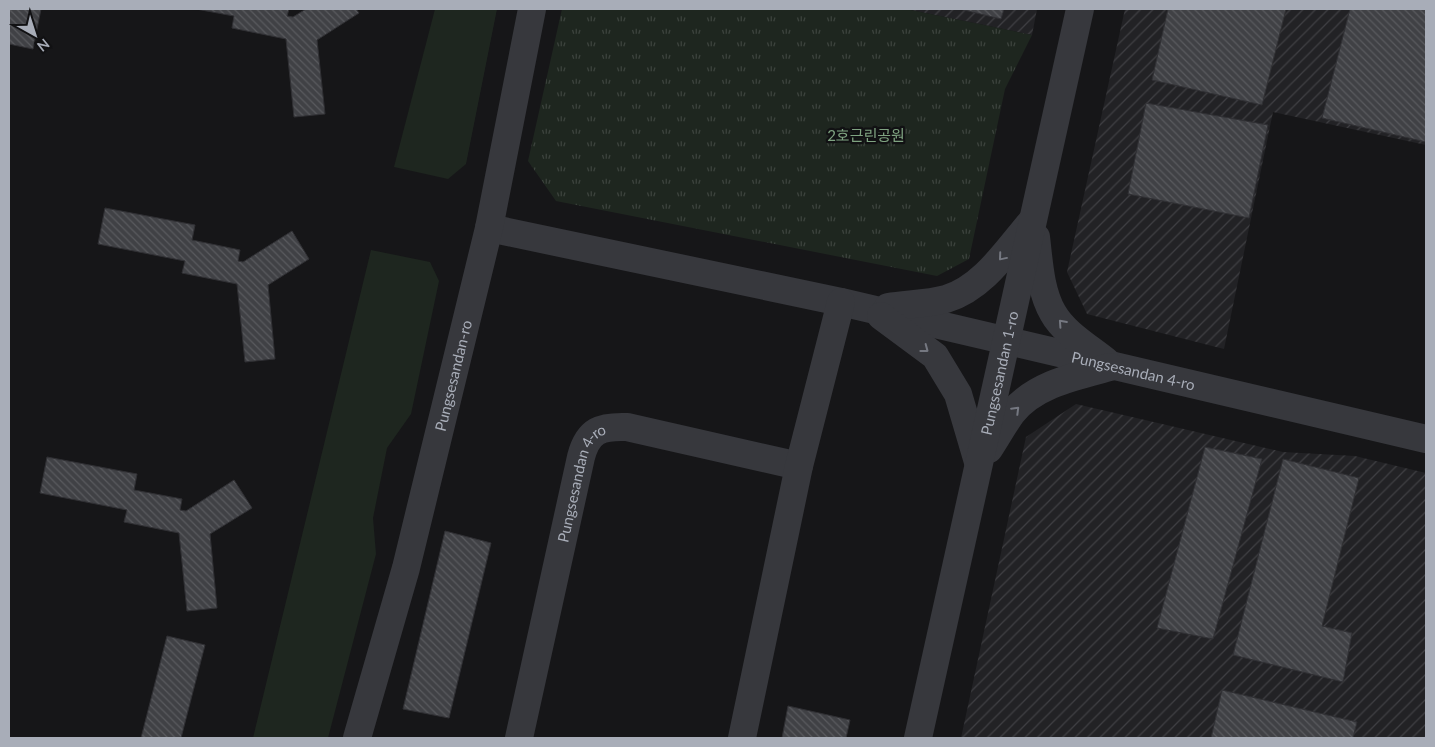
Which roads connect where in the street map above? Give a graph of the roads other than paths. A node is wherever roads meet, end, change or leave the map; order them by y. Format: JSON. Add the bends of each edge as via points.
{"nodes":[{"id":1,"x":532,"y":9,"type":"edge"},
{"id":2,"x":1080,"y":9,"type":"edge"},
{"id":3,"x":1033,"y":220,"type":"junction"},
{"id":4,"x":489,"y":228,"type":"junction"},
{"id":5,"x":840,"y":302,"type":"junction"},
{"id":6,"x":872,"y":309,"type":"junction"},
{"id":7,"x":1006,"y":341,"type":"junction"},
{"id":8,"x":1112,"y":366,"type":"junction"},
{"id":9,"x":1426,"y":439,"type":"edge"},
{"id":10,"x":979,"y":465,"type":"junction"},
{"id":11,"x":799,"y":466,"type":"junction"},
{"id":12,"x":358,"y":738,"type":"edge"},
{"id":13,"x":519,"y":738,"type":"edge"},
{"id":14,"x":742,"y":738,"type":"edge"},
{"id":15,"x":918,"y":738,"type":"edge"}],
"edges":[{"from":1,"to":4,"type":"street","name":"Pungsesandan-ro"},
{"from":2,"to":3,"type":"street","name":"Pungsesandan 1-ro"},
{"from":3,"to":6,"type":"street","one_way":true,"via":[[992,268],[968,288],[946,299]]},
{"from":3,"to":7,"type":"street","name":"Pungsesandan 1-ro"},
{"from":8,"to":3,"type":"street","one_way":true,"via":[[1070,332],[1053,313],[1042,280]]},
{"from":4,"to":5,"type":"street","name":"Pungsesandan 4-ro"},
{"from":4,"to":12,"type":"street","name":"Pungsesandan-ro","via":[[406,568]]},
{"from":5,"to":6,"type":"street","name":"Pungsesandan 4-ro"},
{"from":5,"to":11,"type":"street"},
{"from":6,"to":7,"type":"street","name":"Pungsesandan 4-ro"},
{"from":6,"to":10,"type":"street","one_way":true,"via":[[935,356],[958,394]]},
{"from":7,"to":8,"type":"street","name":"Pungsesandan 4-ro"},
{"from":7,"to":10,"type":"street","name":"Pungsesandan 1-ro"},
{"from":8,"to":9,"type":"street","name":"Pungsesandan 4-ro"},
{"from":10,"to":8,"type":"street","one_way":true,"via":[[1013,411],[1036,393],[1062,380]]},
{"from":10,"to":15,"type":"street","name":"Pungsesandan 1-ro"},
{"from":11,"to":13,"type":"street","name":"Pungsesandan 4-ro","via":[[627,427],[608,426],[595,432],[584,444]]},
{"from":11,"to":14,"type":"street"}]}
